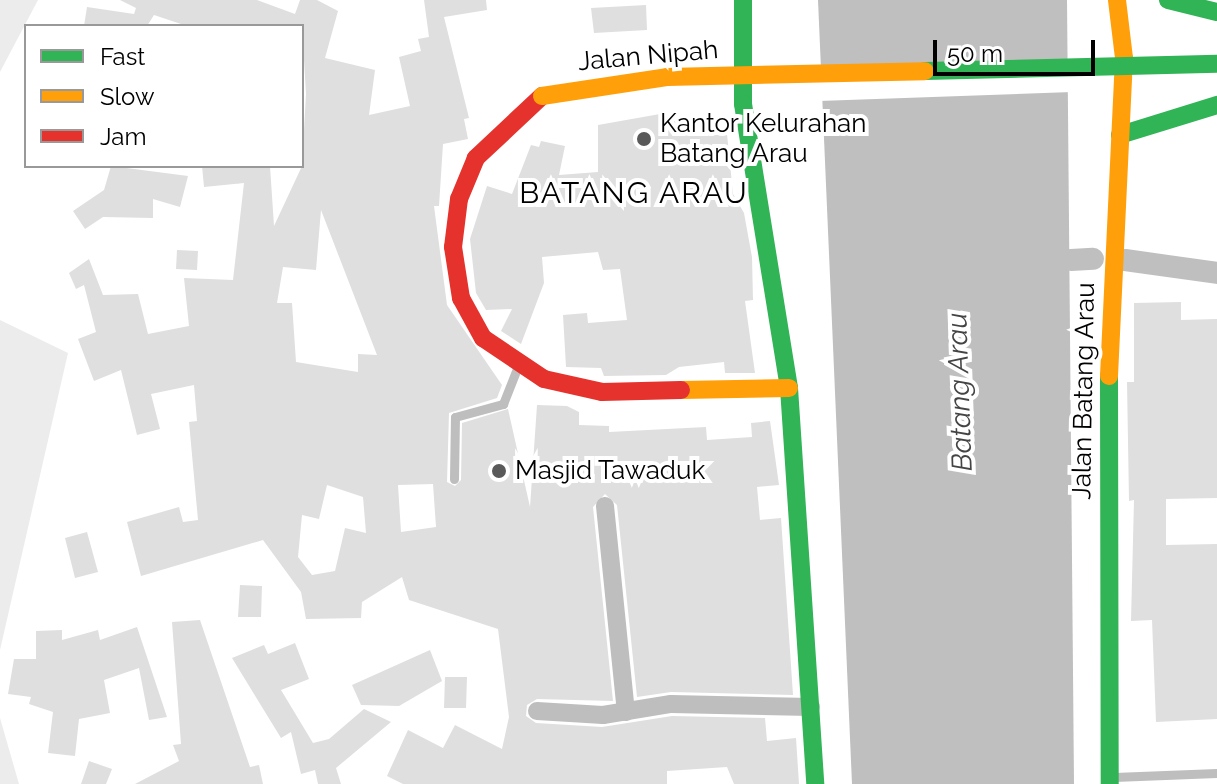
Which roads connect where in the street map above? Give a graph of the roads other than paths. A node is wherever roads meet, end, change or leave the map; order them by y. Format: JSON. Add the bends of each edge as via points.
{"nodes":[{"id":1,"x":743,"y":0,"type":"edge"},
{"id":2,"x":1117,"y":0,"type":"edge"},
{"id":3,"x":1168,"y":0,"type":"edge"},
{"id":4,"x":1217,"y":12,"type":"edge"},
{"id":5,"x":1217,"y":64,"type":"edge"},
{"id":6,"x":1217,"y":105,"type":"edge"},
{"id":7,"x":1120,"y":135,"type":"junction"},
{"id":8,"x":518,"y":366,"type":"junction"},
{"id":9,"x":789,"y":388,"type":"junction"},
{"id":10,"x":454,"y":479,"type":"dead end"},
{"id":11,"x":605,"y":506,"type":"dead end"},
{"id":12,"x":811,"y":707,"type":"junction"},
{"id":13,"x":537,"y":711,"type":"dead end"},
{"id":14,"x":626,"y":712,"type":"junction"},
{"id":15,"x":1217,"y":773,"type":"edge"},
{"id":16,"x":1110,"y":781,"type":"edge"},
{"id":17,"x":815,"y":784,"type":"edge"}],
"edges":[{"from":1,"to":9,"type":"street","via":[[743,104]]},
{"from":2,"to":7,"type":"street","name":"Jalan Batang Arau","via":[[1124,58]]},
{"from":3,"to":4,"type":"street"},
{"from":5,"to":8,"type":"street","name":"Jalan Nipah","bridge":true,"via":[[667,77],[542,96],[476,158],[459,199],[453,247],[461,298],[483,338]]},
{"from":6,"to":7,"type":"street"},
{"from":7,"to":16,"type":"street","name":"Jalan Batang Arau","via":[[1109,315]]},
{"from":8,"to":9,"type":"street","name":"Jalan Nipah","via":[[602,392]]},
{"from":8,"to":10,"type":"lane","via":[[503,404],[455,417]]},
{"from":9,"to":12,"type":"street"},
{"from":11,"to":14,"type":"street"},
{"from":12,"to":14,"type":"street","via":[[671,704]]},
{"from":12,"to":17,"type":"street"},
{"from":13,"to":14,"type":"street"},
{"from":15,"to":16,"type":"lane"}]}
